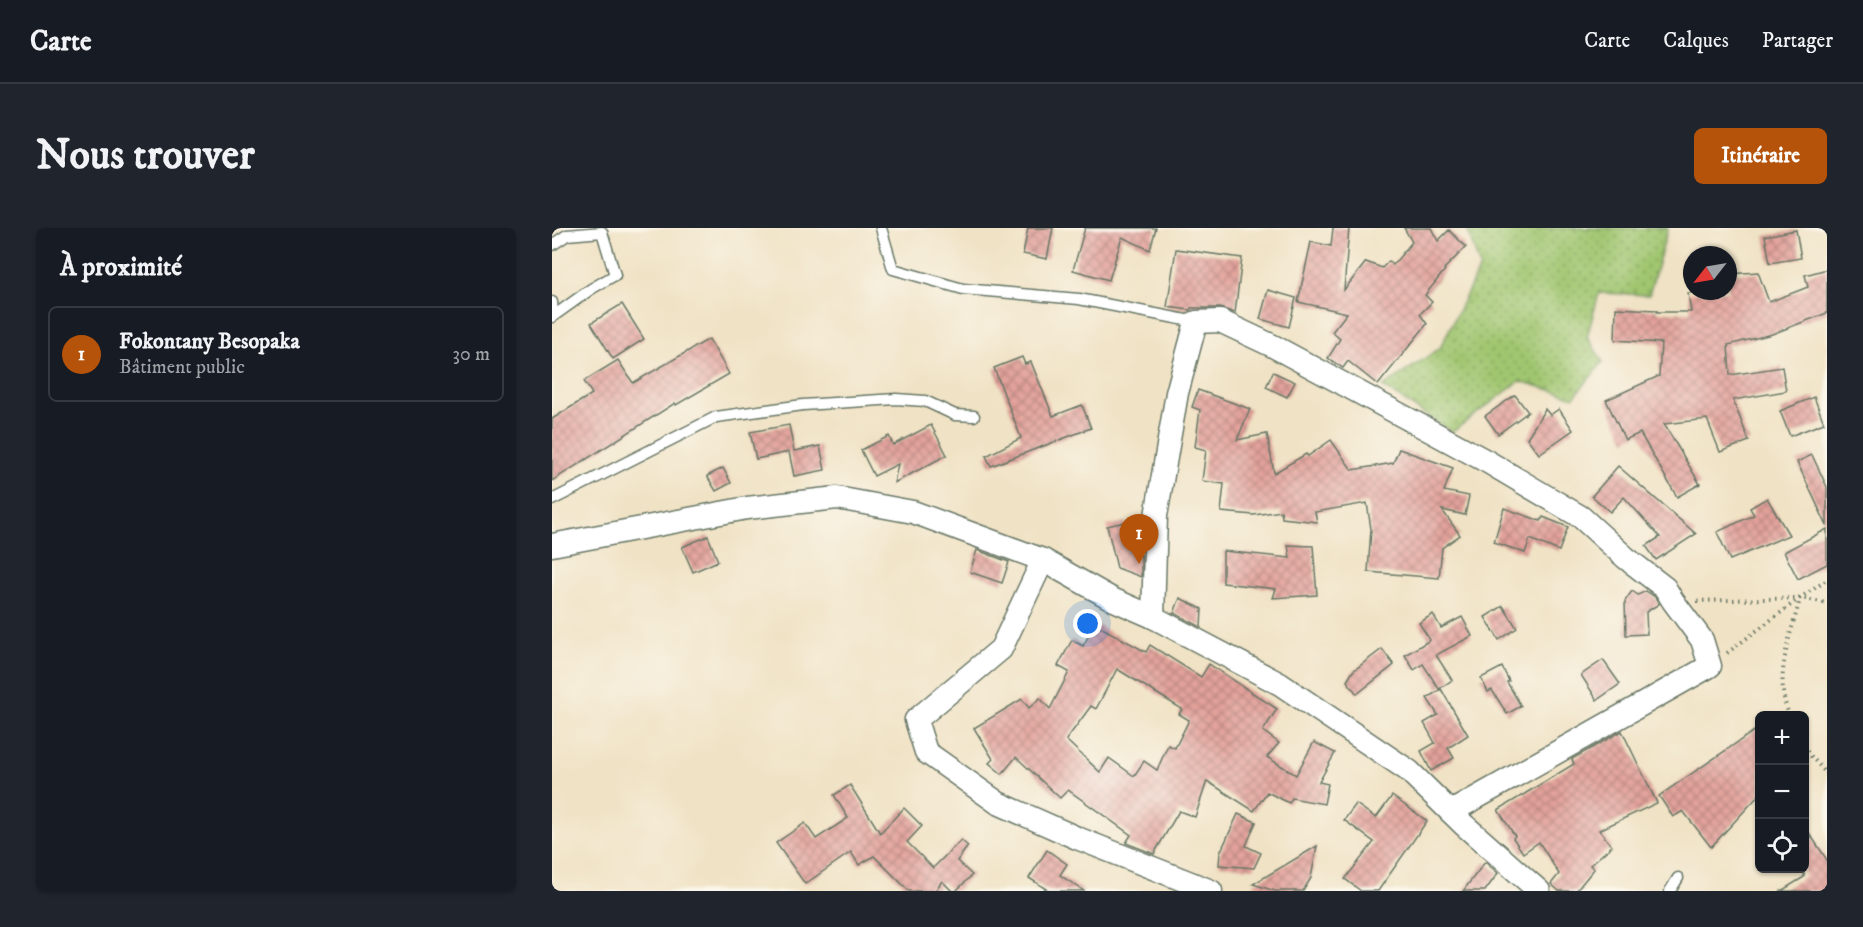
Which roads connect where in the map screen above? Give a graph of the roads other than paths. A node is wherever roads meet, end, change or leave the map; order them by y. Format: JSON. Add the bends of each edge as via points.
{"nodes":[{"id":1,"x":881,"y":228,"type":"edge"},
{"id":2,"x":552,"y":245,"type":"edge"},
{"id":3,"x":552,"y":302,"type":"edge"},
{"id":4,"x":553,"y":317,"type":"edge"},
{"id":5,"x":1196,"y":322,"type":"junction"},
{"id":6,"x":974,"y":416,"type":"dead end"},
{"id":7,"x":552,"y":500,"type":"edge"},
{"id":8,"x":552,"y":545,"type":"edge"},
{"id":9,"x":1043,"y":560,"type":"junction"},
{"id":10,"x":1153,"y":617,"type":"junction"},
{"id":11,"x":1451,"y":812,"type":"junction"},
{"id":12,"x":1678,"y":879,"type":"dead end"},
{"id":13,"x":1211,"y":891,"type":"edge"},
{"id":14,"x":1539,"y":891,"type":"edge"},
{"id":15,"x":1670,"y":891,"type":"edge"}],
"edges":[{"from":1,"to":5,"type":"lane","via":[[893,269],[963,289],[1079,299]]},
{"from":2,"to":4,"type":"lane","via":[[567,235],[602,232],[615,275]]},
{"from":3,"to":4,"type":"lane"},
{"from":5,"to":10,"type":"street","via":[[1177,393],[1156,516]]},
{"from":5,"to":11,"type":"street","via":[[1220,321],[1273,346],[1581,517],[1665,588],[1702,640],[1710,666]]},
{"from":6,"to":7,"type":"lane","via":[[955,415],[925,401],[896,399],[803,405],[716,417]]},
{"from":8,"to":9,"type":"street","via":[[747,507],[837,498],[913,512]]},
{"from":9,"to":10,"type":"street"},
{"from":9,"to":13,"type":"street","via":[[1001,649],[916,720],[926,752],[998,803]]},
{"from":10,"to":11,"type":"street","via":[[1280,684],[1409,771]]},
{"from":11,"to":14,"type":"street"},
{"from":12,"to":15,"type":"lane"}]}
